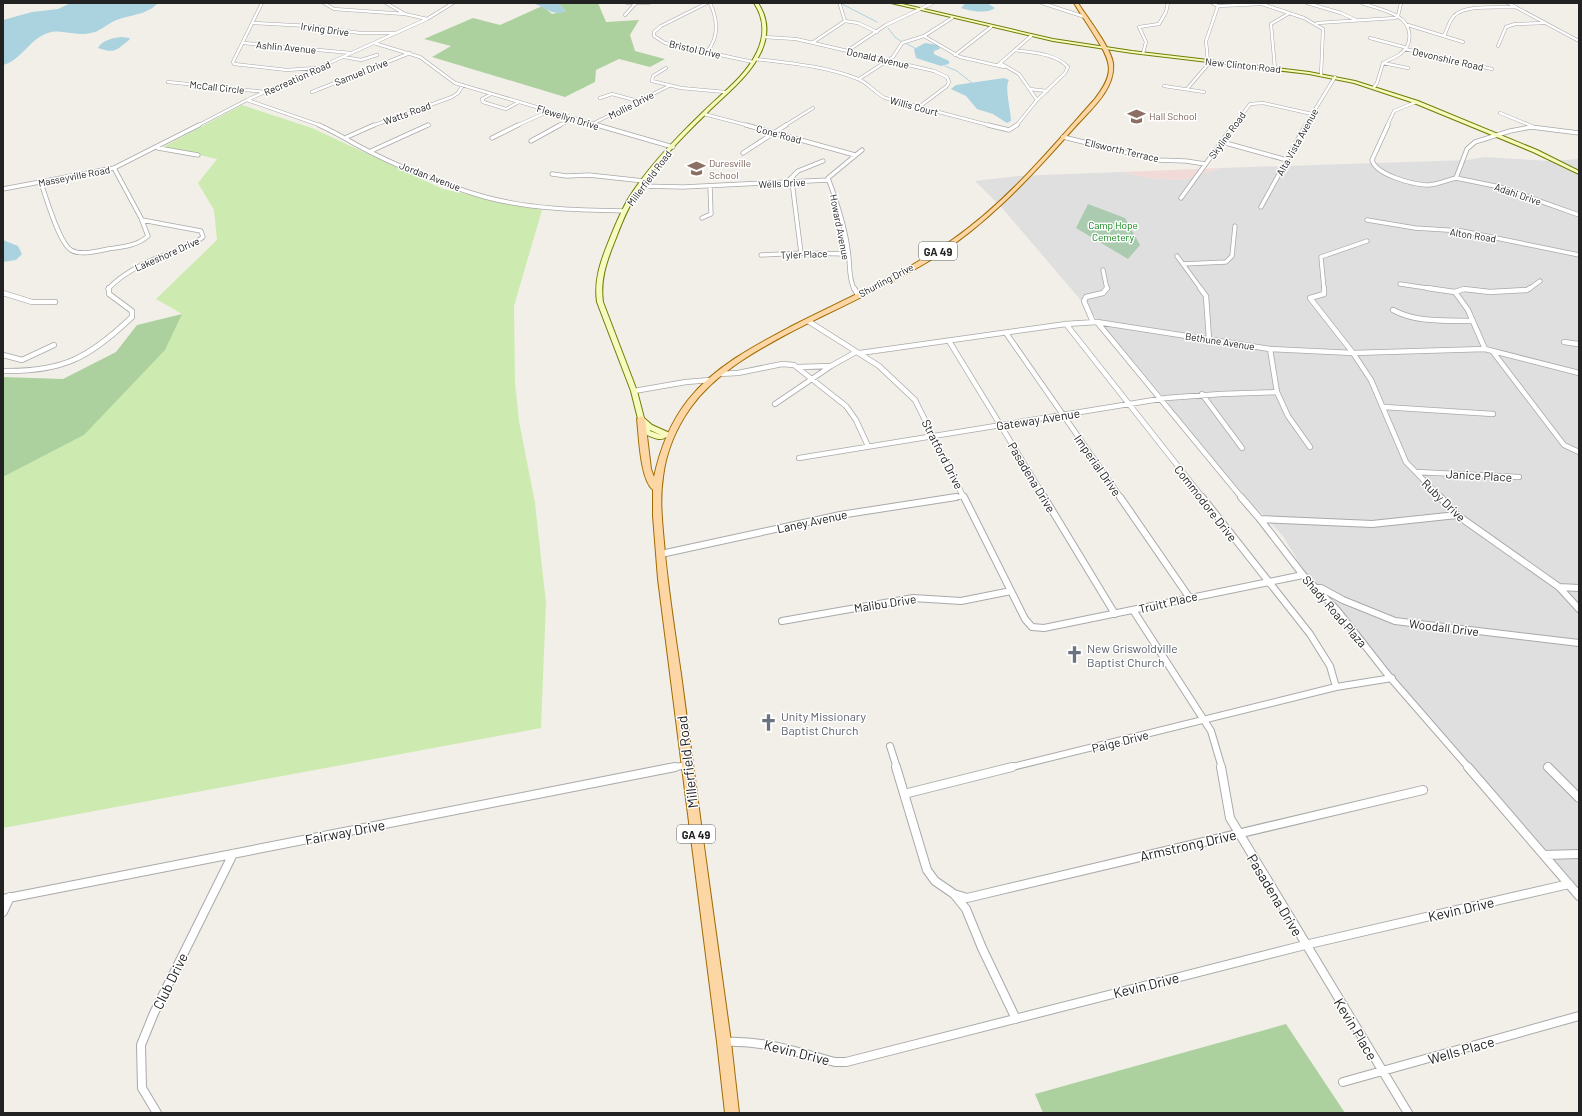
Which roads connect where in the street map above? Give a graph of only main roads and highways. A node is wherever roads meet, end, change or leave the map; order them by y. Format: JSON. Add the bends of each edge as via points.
{"nodes":[{"id":1,"x":756,"y":3,"type":"edge"},
{"id":2,"x":893,"y":3,"type":"edge"},
{"id":3,"x":1076,"y":3,"type":"edge"},
{"id":4,"x":1105,"y":48,"type":"junction"},
{"id":5,"x":1579,"y":173,"type":"edge"},
{"id":6,"x":643,"y":421,"type":"junction"},
{"id":7,"x":670,"y":436,"type":"junction"},
{"id":8,"x":656,"y":490,"type":"junction"},
{"id":9,"x":732,"y":1113,"type":"edge"}],
"edges":[{"from":1,"to":6,"type":"main road","name":"Millerfield Road","via":[[763,15],[764,37],[754,60],[642,184],[624,211],[602,265],[598,288],[600,302]]},
{"from":2,"to":4,"type":"main road","name":"New Clinton Road","via":[[1031,36]]},
{"from":3,"to":4,"type":"main road","name":"Shurling Drive","number":"GA 49"},
{"from":4,"to":5,"type":"main road","name":"New Clinton Road","via":[[1335,77],[1374,87],[1550,157]]},
{"from":4,"to":7,"type":"main road","name":"Shurling Drive","number":"GA 49","via":[[1112,65],[1109,84],[1064,137],[999,206],[935,254],[750,352],[718,374],[688,406]]},
{"from":6,"to":7,"type":"main road","name":"Millerfield Road","via":[[650,434],[658,437]]},
{"from":6,"to":8,"type":"main road","via":[[647,469]]},
{"from":7,"to":8,"type":"main road","name":"Millerfield Road","number":"GA 49","via":[[660,464]]},
{"from":8,"to":9,"type":"main road","name":"Millerfield Road","number":"GA 49","via":[[661,554]]}]}
